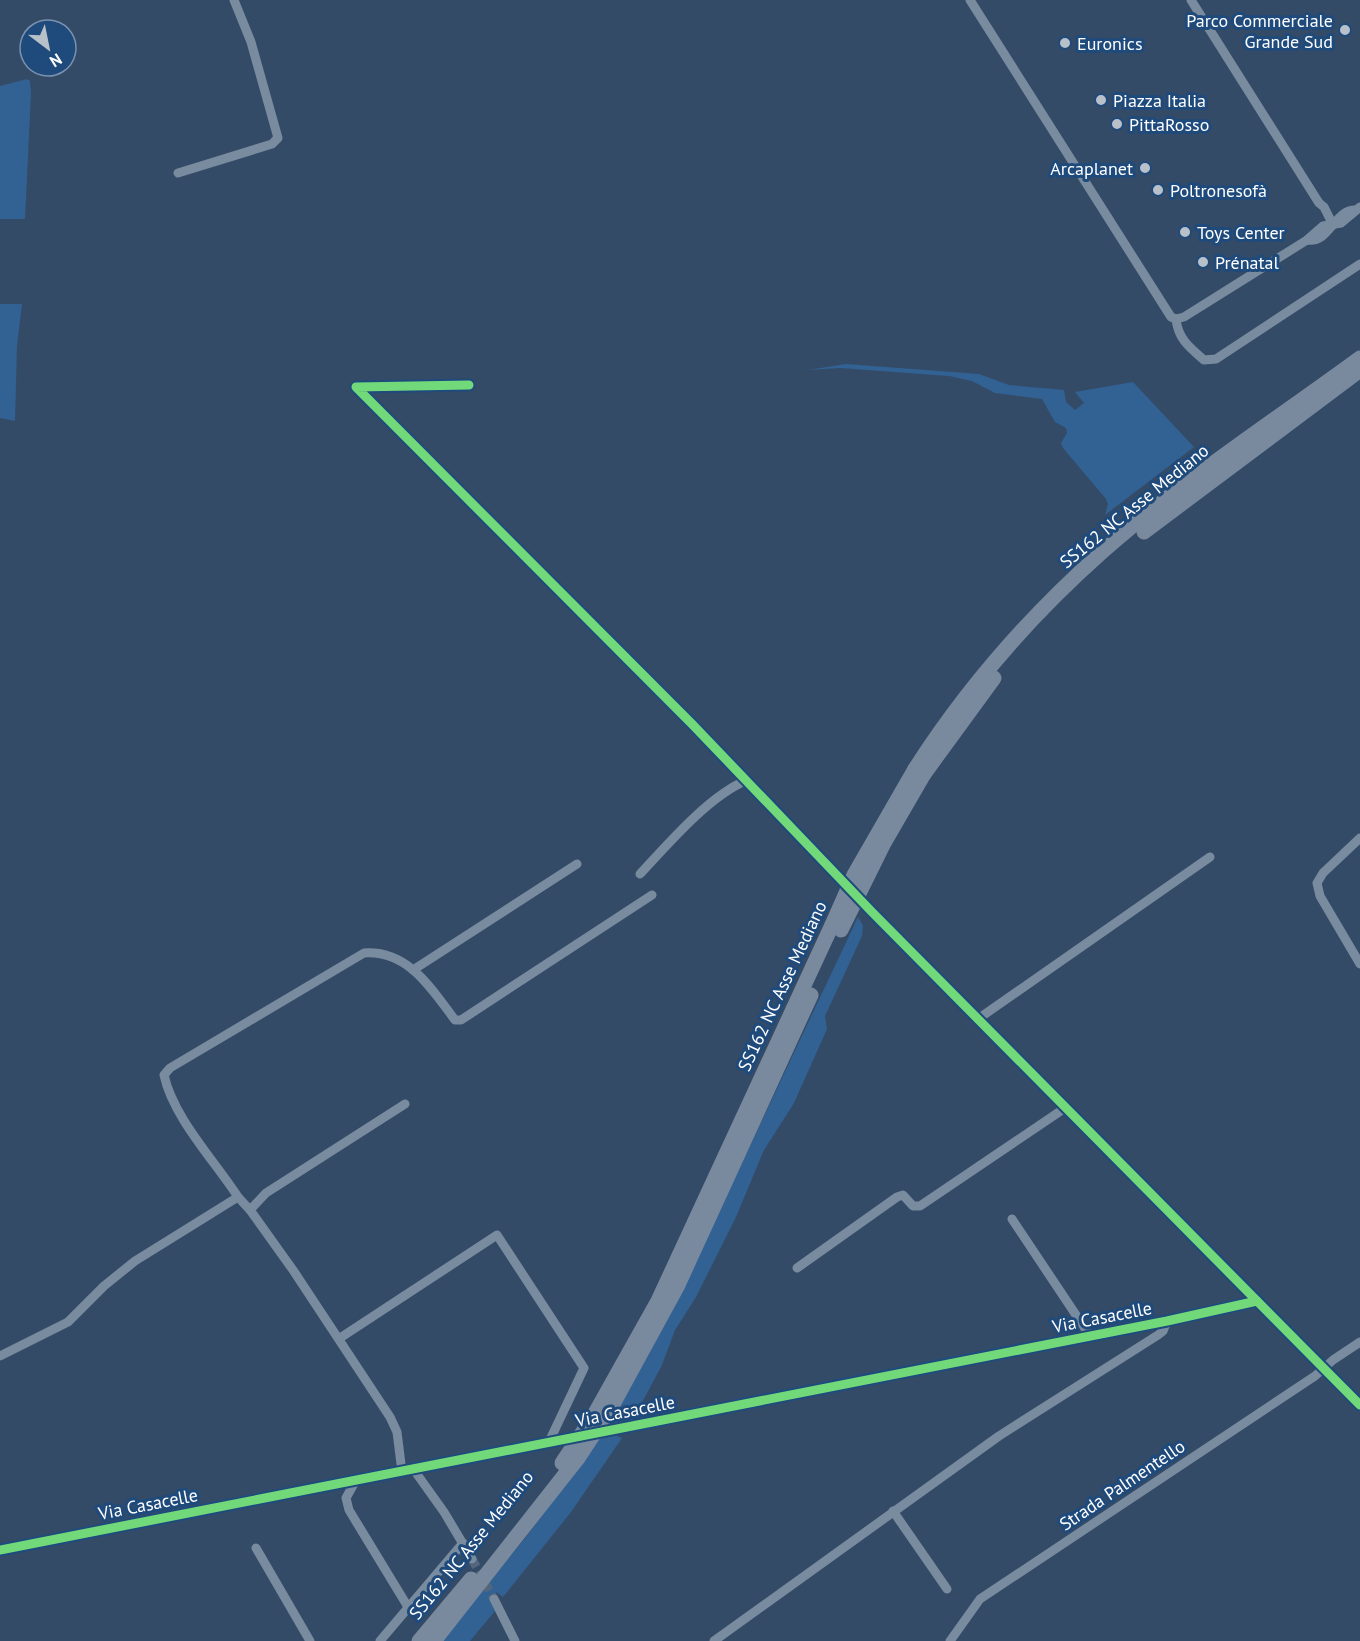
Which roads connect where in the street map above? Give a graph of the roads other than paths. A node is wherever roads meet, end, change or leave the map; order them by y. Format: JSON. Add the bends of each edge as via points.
{"nodes":[{"id":1,"x":234,"y":0,"type":"edge"},
{"id":2,"x":970,"y":0,"type":"edge"},
{"id":3,"x":1191,"y":0,"type":"edge"},
{"id":4,"x":178,"y":173,"type":"dead end"},
{"id":5,"x":1358,"y":209,"type":"edge"},
{"id":6,"x":1333,"y":225,"type":"junction"},
{"id":7,"x":1360,"y":264,"type":"edge"},
{"id":8,"x":1176,"y":320,"type":"junction"},
{"id":9,"x":1360,"y":358,"type":"edge"},
{"id":10,"x":1360,"y":370,"type":"edge"},
{"id":11,"x":469,"y":385,"type":"dead end"},
{"id":12,"x":1313,"y":399,"type":"junction"},
{"id":13,"x":745,"y":781,"type":"junction"},
{"id":14,"x":1360,"y":838,"type":"edge"},
{"id":15,"x":1210,"y":857,"type":"dead end"},
{"id":16,"x":577,"y":864,"type":"dead end"},
{"id":17,"x":640,"y":874,"type":"dead end"},
{"id":18,"x":652,"y":895,"type":"dead end"},
{"id":19,"x":836,"y":928,"type":"junction"},
{"id":20,"x":1360,"y":964,"type":"edge"},
{"id":21,"x":413,"y":970,"type":"junction"},
{"id":22,"x":978,"y":1019,"type":"junction"},
{"id":23,"x":405,"y":1104,"type":"dead end"},
{"id":24,"x":1065,"y":1108,"type":"junction"},
{"id":25,"x":238,"y":1197,"type":"junction"},
{"id":26,"x":250,"y":1210,"type":"junction"},
{"id":27,"x":1012,"y":1219,"type":"dead end"},
{"id":28,"x":797,"y":1268,"type":"dead end"},
{"id":29,"x":1257,"y":1301,"type":"junction"},
{"id":30,"x":1167,"y":1321,"type":"junction"},
{"id":31,"x":1090,"y":1336,"type":"junction"},
{"id":32,"x":340,"y":1338,"type":"junction"},
{"id":33,"x":1360,"y":1342,"type":"edge"},
{"id":34,"x":0,"y":1356,"type":"edge"},
{"id":35,"x":1324,"y":1368,"type":"junction"},
{"id":36,"x":1360,"y":1405,"type":"edge"},
{"id":37,"x":548,"y":1444,"type":"junction"},
{"id":38,"x":408,"y":1471,"type":"junction"},
{"id":39,"x":356,"y":1480,"type":"junction"},
{"id":40,"x":893,"y":1511,"type":"junction"},
{"id":41,"x":463,"y":1543,"type":"junction"},
{"id":42,"x":256,"y":1548,"type":"dead end"},
{"id":43,"x":0,"y":1550,"type":"edge"},
{"id":44,"x":472,"y":1559,"type":"tunnel mouth"},
{"id":45,"x":947,"y":1589,"type":"dead end"},
{"id":46,"x":494,"y":1599,"type":"tunnel mouth"},
{"id":47,"x":408,"y":1607,"type":"junction"},
{"id":48,"x":310,"y":1641,"type":"edge"},
{"id":49,"x":380,"y":1641,"type":"edge"},
{"id":50,"x":419,"y":1641,"type":"edge"},
{"id":51,"x":434,"y":1641,"type":"edge"},
{"id":52,"x":515,"y":1641,"type":"edge"},
{"id":53,"x":714,"y":1641,"type":"edge"},
{"id":54,"x":950,"y":1641,"type":"edge"}],
"edges":[{"from":1,"to":4,"type":"street","via":[[251,42],[278,138],[273,144]]},
{"from":2,"to":8,"type":"street","via":[[1167,312]]},
{"from":3,"to":6,"type":"street","via":[[1319,203],[1326,221]]},
{"from":5,"to":6,"type":"street"},
{"from":6,"to":8,"type":"street"},
{"from":7,"to":8,"type":"street","via":[[1216,359],[1204,360],[1182,340]]},
{"from":9,"to":12,"type":"highway","name":"SS162 NC Asse Mediano"},
{"from":10,"to":12,"type":"highway","name":"SS162 NC Asse Mediano"},
{"from":11,"to":13,"type":"street","via":[[356,387]]},
{"from":12,"to":19,"type":"highway","name":"SS162 NC Asse Mediano","bridge":true,"via":[[1213,472],[1105,563],[1008,653],[920,771]]},
{"from":13,"to":17,"type":"street","via":[[703,811]]},
{"from":13,"to":22,"type":"street"},
{"from":14,"to":20,"type":"street","via":[[1317,883],[1320,896]]},
{"from":15,"to":22,"type":"street"},
{"from":16,"to":21,"type":"street"},
{"from":18,"to":21,"type":"street","via":[[458,1021]]},
{"from":19,"to":50,"type":"highway","name":"SS162 NC Asse Mediano","bridge":true,"via":[[658,1301],[593,1417],[493,1553]]},
{"from":19,"to":51,"type":"highway","name":"SS162 NC Asse Mediano","bridge":true,"via":[[678,1287],[611,1408],[578,1458]]},
{"from":21,"to":25,"type":"street","via":[[389,955],[364,953],[164,1075],[166,1086],[191,1130]]},
{"from":22,"to":24,"type":"street"},
{"from":23,"to":26,"type":"street","via":[[266,1193]]},
{"from":24,"to":28,"type":"street","via":[[920,1206],[913,1206],[903,1195],[897,1197]]},
{"from":24,"to":29,"type":"street"},
{"from":25,"to":26,"type":"street"},
{"from":25,"to":34,"type":"street","via":[[135,1261],[68,1322]]},
{"from":26,"to":32,"type":"street"},
{"from":27,"to":31,"type":"street"},
{"from":29,"to":30,"type":"street","name":"Via Casacelle"},
{"from":29,"to":35,"type":"street"},
{"from":30,"to":31,"type":"street","name":"Via Casacelle"},
{"from":30,"to":40,"type":"street","via":[[1158,1335],[999,1436]]},
{"from":31,"to":37,"type":"street","name":"Via Casacelle"},
{"from":32,"to":37,"type":"street","via":[[497,1234],[584,1368]]},
{"from":32,"to":38,"type":"street","via":[[390,1417]]},
{"from":33,"to":35,"type":"street","name":"Strada Palmentello"},
{"from":35,"to":36,"type":"street"},
{"from":35,"to":54,"type":"street","name":"Strada Palmentello","via":[[980,1599]]},
{"from":37,"to":38,"type":"street","name":"Via Casacelle"},
{"from":38,"to":39,"type":"street","name":"Via Casacelle"},
{"from":38,"to":41,"type":"street"},
{"from":39,"to":43,"type":"street","name":"Via Casacelle"},
{"from":39,"to":47,"type":"street","via":[[346,1498],[349,1510]]},
{"from":40,"to":45,"type":"street"},
{"from":40,"to":53,"type":"street"},
{"from":41,"to":44,"type":"street"},
{"from":41,"to":47,"type":"street"},
{"from":42,"to":48,"type":"street"},
{"from":46,"to":52,"type":"street"},
{"from":47,"to":49,"type":"street"}]}
